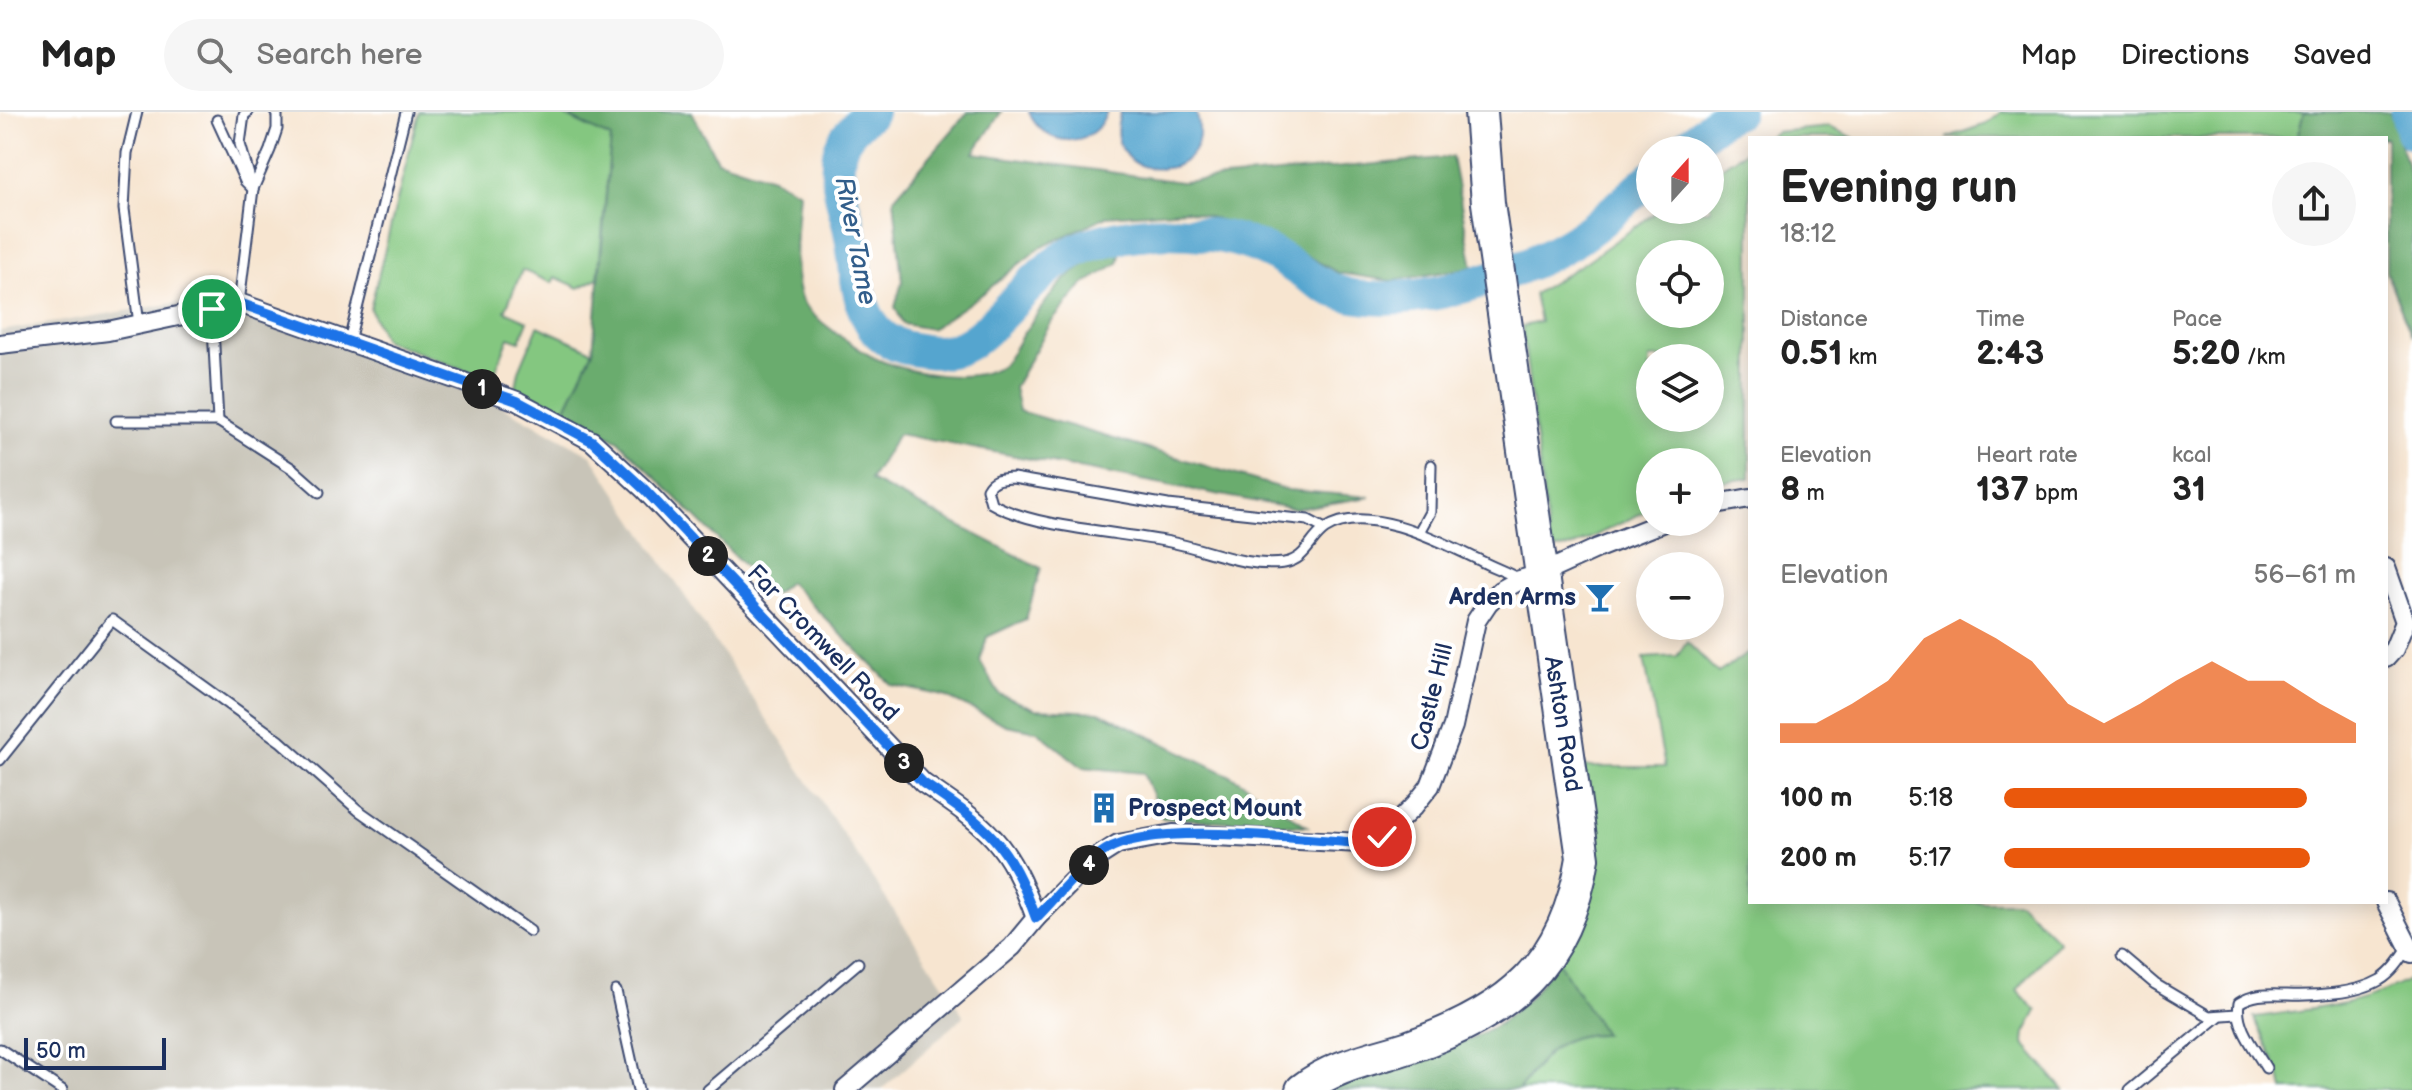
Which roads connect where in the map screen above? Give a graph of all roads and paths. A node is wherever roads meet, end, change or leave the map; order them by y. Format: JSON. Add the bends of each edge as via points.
{"nodes":[{"id":1,"x":137,"y":112,"type":"edge"},
{"id":2,"x":248,"y":112,"type":"edge"},
{"id":3,"x":275,"y":112,"type":"edge"},
{"id":4,"x":406,"y":112,"type":"edge"},
{"id":5,"x":1481,"y":112,"type":"edge"},
{"id":6,"x":217,"y":120,"type":"dead end"},
{"id":7,"x":253,"y":189,"type":"junction"},
{"id":8,"x":239,"y":303,"type":"junction"},
{"id":9,"x":212,"y":309,"type":"junction"},
{"id":10,"x":139,"y":324,"type":"junction"},
{"id":11,"x":348,"y":343,"type":"junction"},
{"id":12,"x":0,"y":344,"type":"edge"},
{"id":13,"x":116,"y":421,"type":"dead end"},
{"id":14,"x":218,"y":421,"type":"junction"},
{"id":15,"x":1431,"y":465,"type":"dead end"},
{"id":16,"x":319,"y":492,"type":"dead end"},
{"id":17,"x":1748,"y":498,"type":"edge"},
{"id":18,"x":1724,"y":503,"type":"edge"},
{"id":19,"x":1325,"y":529,"type":"junction"},
{"id":20,"x":1419,"y":532,"type":"junction"},
{"id":21,"x":1636,"y":533,"type":"edge"},
{"id":22,"x":2388,"y":574,"type":"edge"},
{"id":23,"x":1530,"y":577,"type":"junction"},
{"id":24,"x":2388,"y":656,"type":"edge"},
{"id":25,"x":0,"y":760,"type":"edge"},
{"id":26,"x":2387,"y":904,"type":"edge"},
{"id":27,"x":1036,"y":918,"type":"junction"},
{"id":28,"x":530,"y":931,"type":"dead end"},
{"id":29,"x":2411,"y":950,"type":"edge"},
{"id":30,"x":2122,"y":956,"type":"dead end"},
{"id":31,"x":858,"y":963,"type":"dead end"},
{"id":32,"x":616,"y":991,"type":"dead end"},
{"id":33,"x":2237,"y":1014,"type":"junction"},
{"id":34,"x":2218,"y":1017,"type":"junction"},
{"id":35,"x":0,"y":1049,"type":"edge"},
{"id":36,"x":2266,"y":1068,"type":"dead end"},
{"id":37,"x":62,"y":1090,"type":"edge"},
{"id":38,"x":638,"y":1090,"type":"edge"},
{"id":39,"x":708,"y":1090,"type":"edge"},
{"id":40,"x":845,"y":1090,"type":"edge"},
{"id":41,"x":1302,"y":1090,"type":"edge"},
{"id":42,"x":2130,"y":1090,"type":"edge"}],
"edges":[{"from":1,"to":10,"type":"lane","via":[[127,153],[124,209]]},
{"from":2,"to":7,"type":"lane","via":[[240,144]]},
{"from":3,"to":7,"type":"lane","via":[[277,129]]},
{"from":4,"to":11,"type":"lane"},
{"from":5,"to":23,"type":"highway","name":"Ashton Road"},
{"from":6,"to":7,"type":"lane"},
{"from":7,"to":8,"type":"lane"},
{"from":8,"to":9,"type":"street"},
{"from":8,"to":11,"type":"street","name":"Far Cromwell Road"},
{"from":9,"to":10,"type":"street"},
{"from":9,"to":14,"type":"lane"},
{"from":10,"to":12,"type":"street"},
{"from":11,"to":27,"type":"street","name":"Far Cromwell Road","via":[[517,401],[592,441],[645,490],[923,783],[977,820],[1004,847]]},
{"from":13,"to":14,"type":"lane"},
{"from":14,"to":16,"type":"lane"},
{"from":15,"to":20,"type":"lane","via":[[1430,512]]},
{"from":17,"to":18,"type":"street"},
{"from":19,"to":19,"type":"lane","via":[[1303,556],[1286,562],[1245,561],[1166,541],[1021,516],[991,503],[987,489],[998,479],[1013,478],[1168,505],[1308,520]]},
{"from":19,"to":20,"type":"lane","via":[[1371,522]]},
{"from":20,"to":23,"type":"lane"},
{"from":21,"to":23,"type":"street","name":"Castle Hill"},
{"from":22,"to":24,"type":"street","via":[[2405,622]]},
{"from":23,"to":27,"type":"street","name":"Castle Hill","via":[[1500,591],[1476,621],[1443,758],[1430,786],[1382,837],[1362,843],[1173,834],[1132,840],[1105,850]]},
{"from":23,"to":41,"type":"highway","name":"Ashton Road","via":[[1583,858],[1564,928],[1547,958],[1492,1008],[1462,1026],[1351,1063]]},
{"from":25,"to":28,"type":"lane","via":[[112,620],[280,741],[358,810]]},
{"from":26,"to":29,"type":"street"},
{"from":27,"to":40,"type":"street","name":"Castle Hill","via":[[1012,947]]},
{"from":29,"to":33,"type":"lane","via":[[2379,981],[2320,996],[2259,994],[2239,1003]]},
{"from":30,"to":34,"type":"lane","via":[[2155,984]]},
{"from":31,"to":39,"type":"lane"},
{"from":32,"to":38,"type":"lane"},
{"from":33,"to":34,"type":"lane"},
{"from":33,"to":36,"type":"lane"},
{"from":34,"to":42,"type":"lane"},
{"from":35,"to":37,"type":"lane"}]}
